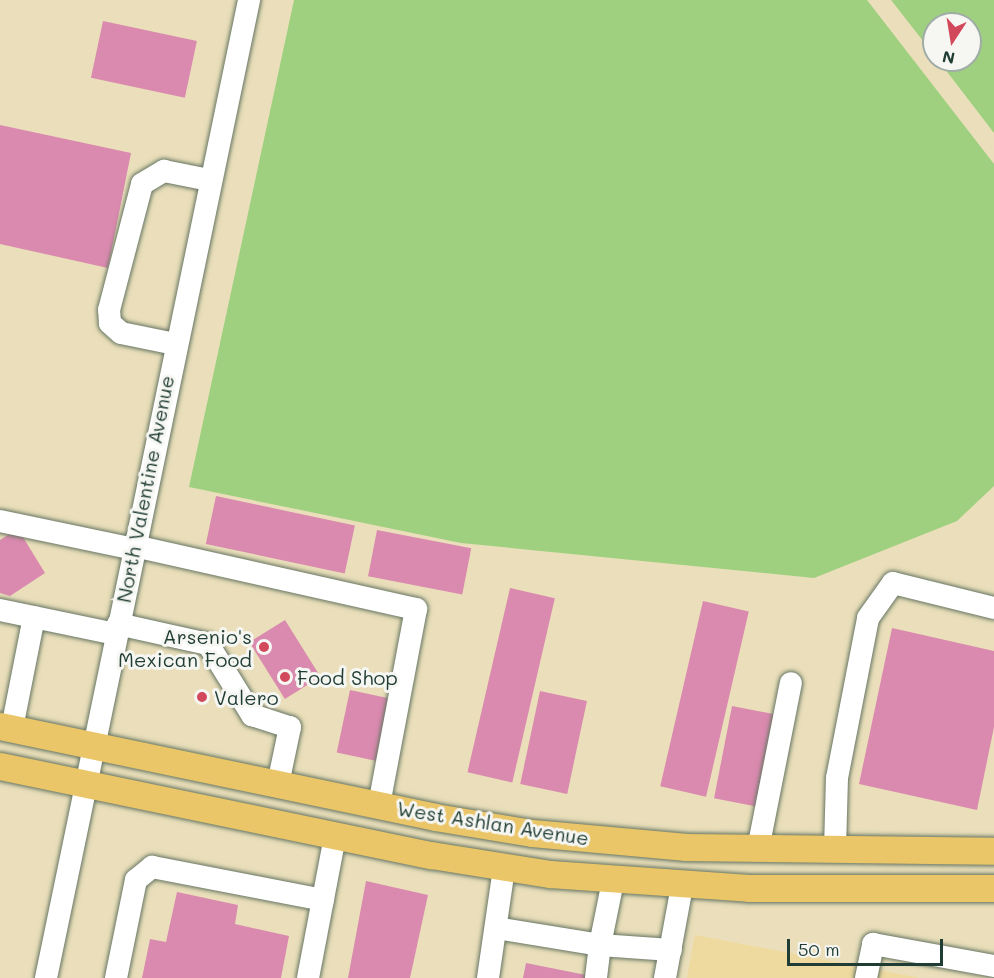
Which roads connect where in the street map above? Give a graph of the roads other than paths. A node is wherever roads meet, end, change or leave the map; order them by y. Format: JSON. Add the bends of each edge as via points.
{"nodes":[{"id":1,"x":249,"y":0,"type":"edge"},
{"id":2,"x":209,"y":180,"type":"junction"},
{"id":3,"x":175,"y":344,"type":"junction"},
{"id":4,"x":0,"y":521,"type":"edge"},
{"id":5,"x":134,"y":548,"type":"junction"},
{"id":6,"x":994,"y":608,"type":"edge"},
{"id":7,"x":0,"y":610,"type":"edge"},
{"id":8,"x":34,"y":618,"type":"junction"},
{"id":9,"x":117,"y":629,"type":"junction"},
{"id":10,"x":791,"y":683,"type":"dead end"},
{"id":11,"x":6,"y":727,"type":"edge"},
{"id":12,"x":94,"y":745,"type":"junction"},
{"id":13,"x":0,"y":766,"type":"edge"},
{"id":14,"x":86,"y":783,"type":"junction"},
{"id":15,"x":278,"y":784,"type":"junction"},
{"id":16,"x":379,"y":805,"type":"junction"},
{"id":17,"x":335,"y":836,"type":"junction"},
{"id":18,"x":758,"y":849,"type":"junction"},
{"id":19,"x":835,"y":849,"type":"junction"},
{"id":20,"x":994,"y":851,"type":"edge"},
{"id":21,"x":504,"y":868,"type":"junction"},
{"id":22,"x":622,"y":882,"type":"junction"},
{"id":23,"x":682,"y":886,"type":"junction"},
{"id":24,"x":994,"y":888,"type":"edge"},
{"id":25,"x":323,"y":900,"type":"junction"},
{"id":26,"x":496,"y":928,"type":"junction"},
{"id":27,"x":600,"y":945,"type":"junction"},
{"id":28,"x":671,"y":950,"type":"junction"},
{"id":29,"x":994,"y":966,"type":"edge"},
{"id":30,"x":46,"y":978,"type":"edge"},
{"id":31,"x":116,"y":978,"type":"edge"},
{"id":32,"x":308,"y":978,"type":"edge"},
{"id":33,"x":488,"y":978,"type":"edge"},
{"id":34,"x":596,"y":978,"type":"edge"},
{"id":35,"x":665,"y":978,"type":"edge"},
{"id":36,"x":866,"y":978,"type":"edge"}],
"edges":[{"from":1,"to":2,"type":"street","name":"North Valentine Avenue"},
{"from":2,"to":3,"type":"street","name":"North Valentine Avenue"},
{"from":2,"to":3,"type":"street","via":[[164,171],[142,184],[109,310],[110,323],[121,333]]},
{"from":3,"to":5,"type":"street","name":"North Valentine Avenue"},
{"from":4,"to":5,"type":"street"},
{"from":5,"to":9,"type":"street","name":"North Valentine Avenue"},
{"from":5,"to":16,"type":"street","via":[[416,609]]},
{"from":6,"to":19,"type":"street","via":[[893,583],[868,618],[837,778]]},
{"from":7,"to":8,"type":"street"},
{"from":8,"to":9,"type":"street"},
{"from":8,"to":11,"type":"street"},
{"from":9,"to":12,"type":"street","name":"North Valentine Avenue"},
{"from":9,"to":15,"type":"street","via":[[208,645],[252,715],[290,727]]},
{"from":10,"to":18,"type":"street"},
{"from":11,"to":12,"type":"main road","name":"West Ashlan Avenue"},
{"from":12,"to":14,"type":"street","name":"North Valentine Avenue"},
{"from":12,"to":15,"type":"main road","name":"West Ashlan Avenue"},
{"from":13,"to":14,"type":"main road","name":"West Ashlan Avenue"},
{"from":14,"to":17,"type":"main road","name":"West Ashlan Avenue"},
{"from":14,"to":30,"type":"street","name":"North Valentine Avenue"},
{"from":15,"to":16,"type":"main road","name":"West Ashlan Avenue"},
{"from":16,"to":18,"type":"main road","name":"West Ashlan Avenue","via":[[579,838]]},
{"from":17,"to":21,"type":"main road","name":"West Ashlan Avenue"},
{"from":17,"to":25,"type":"street"},
{"from":18,"to":19,"type":"main road","name":"West Ashlan Avenue"},
{"from":18,"to":22,"type":"main road","via":[[730,868]]},
{"from":19,"to":20,"type":"main road","name":"West Ashlan Avenue"},
{"from":21,"to":22,"type":"main road","name":"West Ashlan Avenue"},
{"from":21,"to":26,"type":"street"},
{"from":22,"to":23,"type":"main road","name":"West Ashlan Avenue"},
{"from":22,"to":27,"type":"street"},
{"from":23,"to":24,"type":"main road","name":"West Ashlan Avenue"},
{"from":23,"to":28,"type":"street"},
{"from":25,"to":31,"type":"street","via":[[152,867],[136,880]]},
{"from":25,"to":32,"type":"street"},
{"from":26,"to":27,"type":"street"},
{"from":26,"to":33,"type":"street"},
{"from":27,"to":28,"type":"street"},
{"from":27,"to":34,"type":"street"},
{"from":28,"to":35,"type":"street"},
{"from":29,"to":36,"type":"street","via":[[873,944]]}]}
